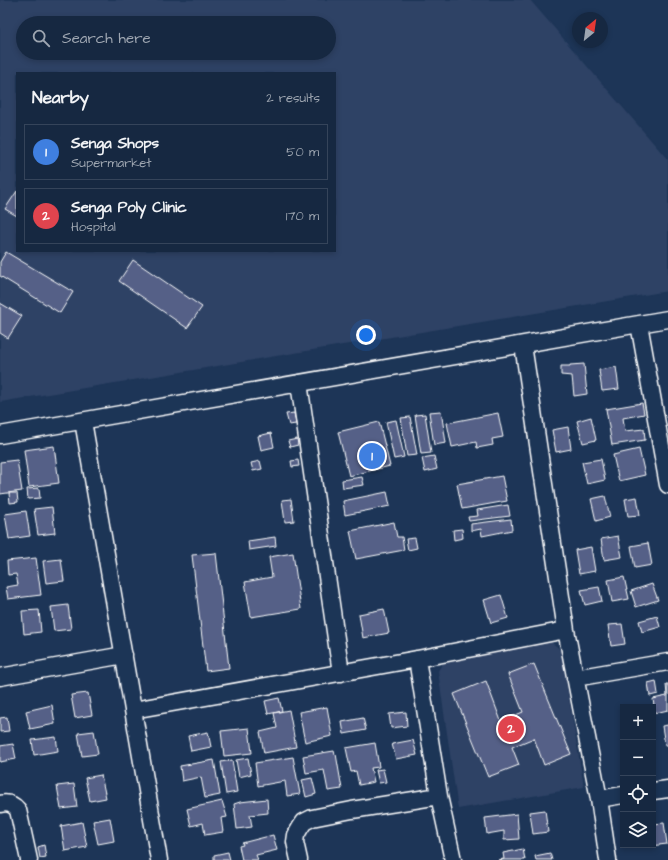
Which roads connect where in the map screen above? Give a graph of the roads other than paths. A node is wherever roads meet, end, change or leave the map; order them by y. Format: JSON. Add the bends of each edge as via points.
{"nodes":[{"id":1,"x":668,"y":319,"type":"edge"},
{"id":2,"x":639,"y":324,"type":"junction"},
{"id":3,"x":523,"y":345,"type":"junction"},
{"id":4,"x":299,"y":383,"type":"junction"},
{"id":5,"x":83,"y":421,"type":"junction"},
{"id":6,"x":0,"y":435,"type":"edge"},
{"id":7,"x":665,"y":452,"type":"edge"},
{"id":8,"x":668,"y":485,"type":"edge"},
{"id":9,"x":566,"y":630,"type":"junction"},
{"id":10,"x":124,"y":655,"type":"junction"},
{"id":11,"x":417,"y":659,"type":"junction"},
{"id":12,"x":668,"y":662,"type":"edge"},
{"id":13,"x":341,"y":673,"type":"junction"},
{"id":14,"x":0,"y":677,"type":"edge"},
{"id":15,"x":575,"y":678,"type":"junction"},
{"id":16,"x":133,"y":710,"type":"junction"},
{"id":17,"x":668,"y":789,"type":"edge"},
{"id":18,"x":656,"y":791,"type":"edge"},
{"id":19,"x":439,"y":796,"type":"junction"},
{"id":20,"x":620,"y":796,"type":"edge"},
{"id":21,"x":599,"y":799,"type":"junction"},
{"id":22,"x":0,"y":804,"type":"edge"},
{"id":23,"x":29,"y":860,"type":"edge"},
{"id":24,"x":159,"y":860,"type":"edge"},
{"id":25,"x":299,"y":860,"type":"edge"},
{"id":26,"x":453,"y":860,"type":"edge"},
{"id":27,"x":608,"y":860,"type":"edge"}],
"edges":[{"from":1,"to":2,"type":"street"},
{"from":2,"to":3,"type":"street"},
{"from":2,"to":7,"type":"street"},
{"from":3,"to":4,"type":"street"},
{"from":3,"to":9,"type":"street"},
{"from":4,"to":5,"type":"street"},
{"from":4,"to":13,"type":"street"},
{"from":5,"to":6,"type":"street"},
{"from":5,"to":10,"type":"street"},
{"from":7,"to":8,"type":"street"},
{"from":9,"to":11,"type":"street"},
{"from":9,"to":15,"type":"street"},
{"from":10,"to":14,"type":"street"},
{"from":10,"to":16,"type":"street"},
{"from":11,"to":13,"type":"street"},
{"from":11,"to":19,"type":"street"},
{"from":12,"to":15,"type":"street"},
{"from":13,"to":16,"type":"street"},
{"from":15,"to":21,"type":"street"},
{"from":16,"to":24,"type":"street"},
{"from":17,"to":18,"type":"street"},
{"from":19,"to":25,"type":"street","via":[[312,818],[304,822],[296,835]]},
{"from":19,"to":26,"type":"street"},
{"from":20,"to":21,"type":"street"},
{"from":21,"to":27,"type":"street"},
{"from":22,"to":23,"type":"street","via":[[10,804],[18,810]]}]}
